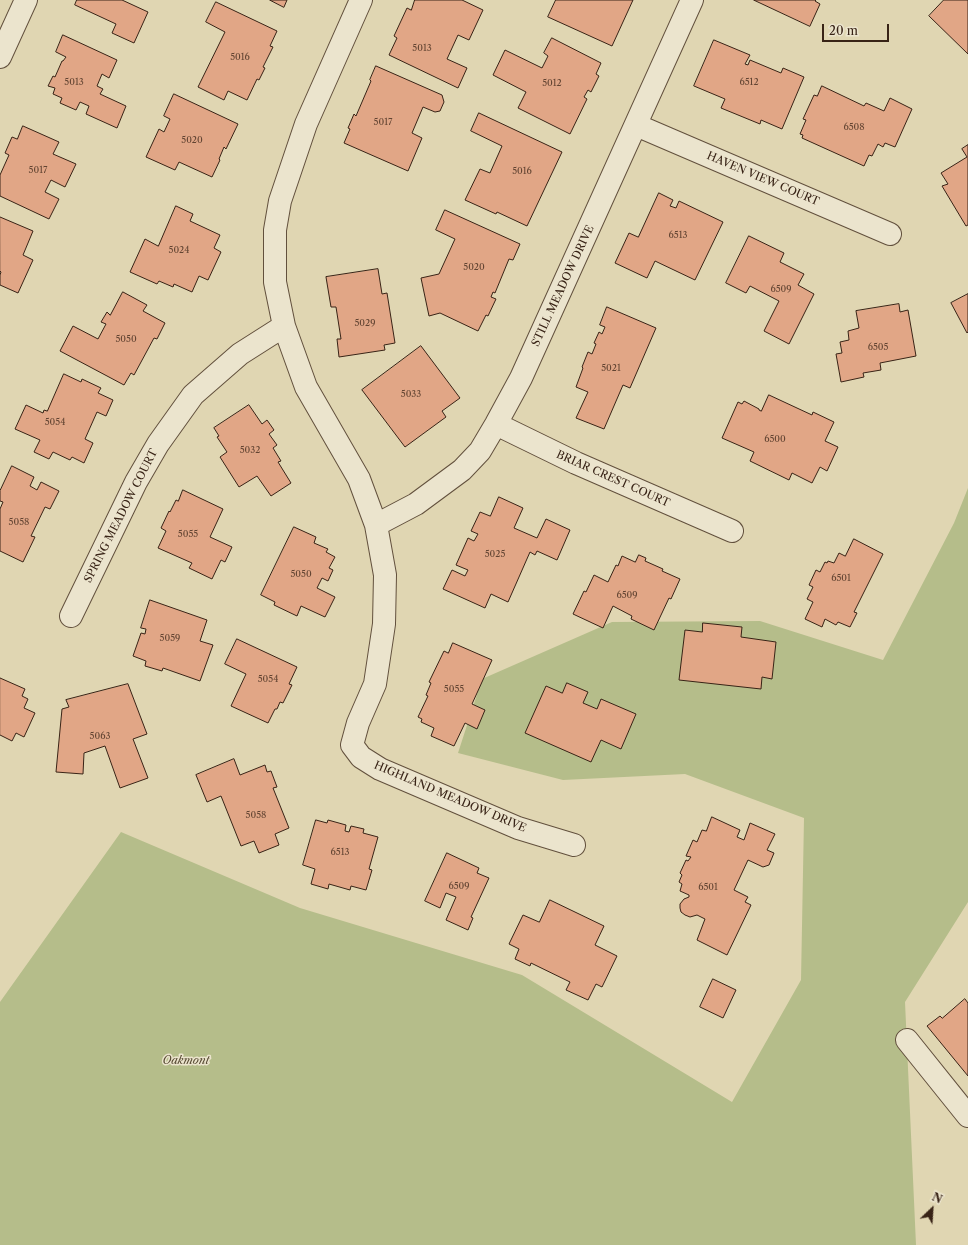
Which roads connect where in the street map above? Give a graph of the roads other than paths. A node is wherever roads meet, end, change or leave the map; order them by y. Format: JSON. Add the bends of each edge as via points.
{"nodes":[{"id":1,"x":26,"y":0,"type":"edge"},
{"id":2,"x":361,"y":0,"type":"edge"},
{"id":3,"x":692,"y":0,"type":"edge"},
{"id":4,"x":0,"y":57,"type":"edge"},
{"id":5,"x":636,"y":125,"type":"junction"},
{"id":6,"x":890,"y":234,"type":"dead end"},
{"id":7,"x":284,"y":326,"type":"junction"},
{"id":8,"x":496,"y":424,"type":"junction"},
{"id":9,"x":376,"y":525,"type":"junction"},
{"id":10,"x":732,"y":531,"type":"dead end"},
{"id":11,"x":71,"y":616,"type":"dead end"},
{"id":12,"x":574,"y":845,"type":"dead end"},
{"id":13,"x":907,"y":1040,"type":"dead end"},
{"id":14,"x":968,"y":1116,"type":"edge"}],
"edges":[{"from":1,"to":4,"type":"street"},
{"from":2,"to":7,"type":"street","name":"HIGHLAND MEADOW DRIVE","via":[[306,124],[280,201],[275,230],[275,282]]},
{"from":3,"to":5,"type":"street","name":"STILL MEADOW DRIVE"},
{"from":5,"to":6,"type":"street","name":"HAVEN VIEW COURT"},
{"from":5,"to":8,"type":"street","name":"STILL MEADOW DRIVE","via":[[521,378]]},
{"from":7,"to":9,"type":"street","name":"HIGHLAND MEADOW DRIVE","via":[[306,387],[359,479]]},
{"from":7,"to":11,"type":"street","name":"SPRING MEADOW COURT","via":[[240,354],[193,395],[158,444],[140,476]]},
{"from":8,"to":9,"type":"street","name":"STILL MEADOW DRIVE","via":[[480,450],[462,470],[416,504]]},
{"from":8,"to":10,"type":"street","name":"BRIAR CREST COURT","via":[[576,463]]},
{"from":9,"to":12,"type":"street","name":"HIGHLAND MEADOW DRIVE","via":[[385,575],[384,624],[375,684],[352,745],[361,757],[380,770],[518,828]]},
{"from":13,"to":14,"type":"street"}]}
